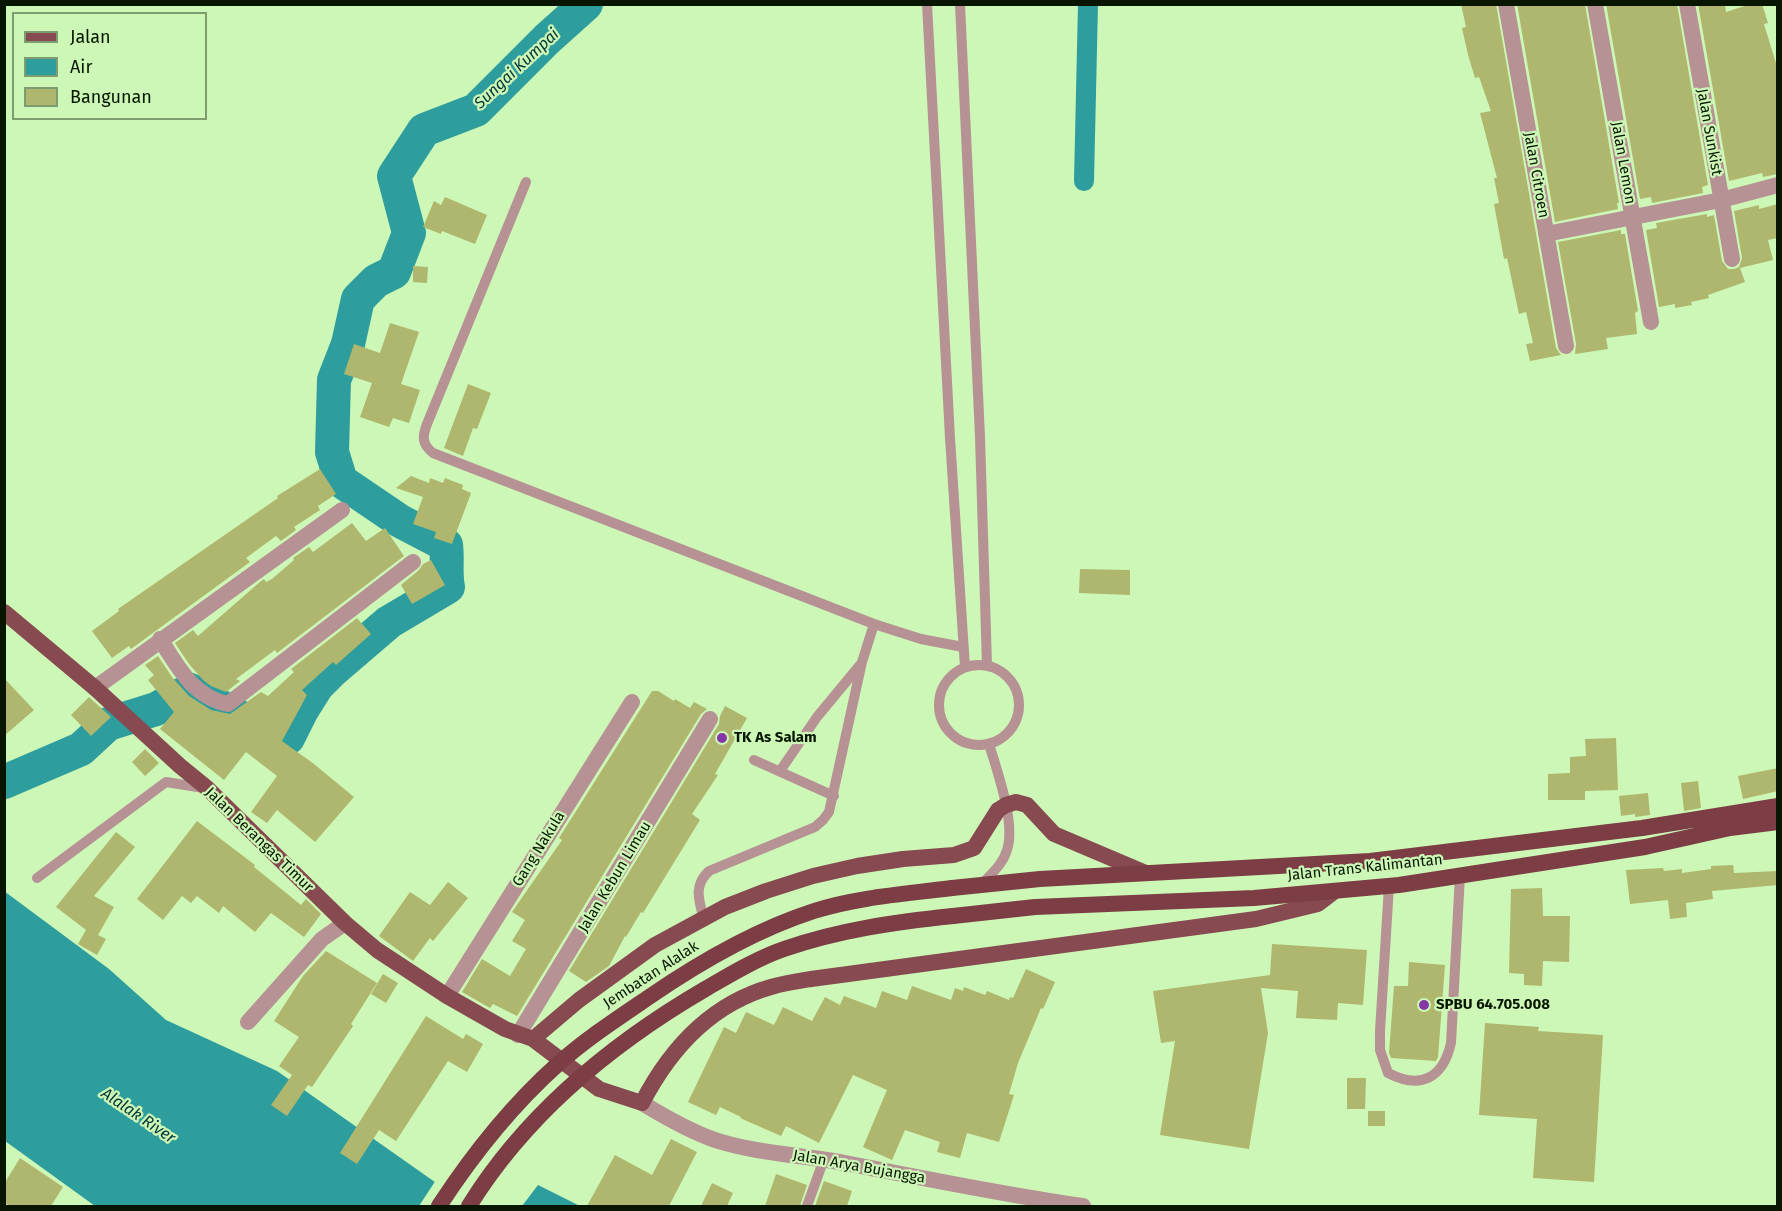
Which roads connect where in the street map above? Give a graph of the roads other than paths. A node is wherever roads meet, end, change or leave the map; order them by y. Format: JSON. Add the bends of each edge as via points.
{"nodes":[{"id":1,"x":927,"y":4,"type":"edge"},
{"id":2,"x":960,"y":4,"type":"edge"},
{"id":3,"x":1506,"y":4,"type":"edge"},
{"id":4,"x":1595,"y":4,"type":"edge"},
{"id":5,"x":1687,"y":4,"type":"edge"},
{"id":6,"x":526,"y":182,"type":"dead end"},
{"id":7,"x":1778,"y":185,"type":"edge"},
{"id":8,"x":1721,"y":200,"type":"junction"},
{"id":9,"x":1633,"y":218,"type":"junction"},
{"id":10,"x":1546,"y":234,"type":"junction"},
{"id":11,"x":1732,"y":259,"type":"dead end"},
{"id":12,"x":1651,"y":322,"type":"dead end"},
{"id":13,"x":1566,"y":346,"type":"dead end"},
{"id":14,"x":342,"y":510,"type":"dead end"},
{"id":15,"x":413,"y":562,"type":"dead end"},
{"id":16,"x":4,"y":612,"type":"edge"},
{"id":17,"x":874,"y":624,"type":"junction"},
{"id":18,"x":160,"y":639,"type":"junction"},
{"id":19,"x":963,"y":647,"type":"junction"},
{"id":20,"x":862,"y":662,"type":"junction"},
{"id":21,"x":987,"y":665,"type":"junction"},
{"id":22,"x":965,"y":667,"type":"junction"},
{"id":23,"x":94,"y":688,"type":"junction"},
{"id":24,"x":632,"y":702,"type":"dead end"},
{"id":25,"x":710,"y":719,"type":"dead end"},
{"id":26,"x":989,"y":744,"type":"junction"},
{"id":27,"x":754,"y":760,"type":"dead end"},
{"id":28,"x":780,"y":771,"type":"junction"},
{"id":29,"x":207,"y":788,"type":"junction"},
{"id":30,"x":834,"y":796,"type":"junction"},
{"id":31,"x":1006,"y":805,"type":"junction"},
{"id":32,"x":1778,"y":806,"type":"edge"},
{"id":33,"x":1778,"y":822,"type":"edge"},
{"id":34,"x":1146,"y":873,"type":"junction"},
{"id":35,"x":1460,"y":875,"type":"junction"},
{"id":36,"x":37,"y":878,"type":"dead end"},
{"id":37,"x":982,"y":884,"type":"junction"},
{"id":38,"x":1389,"y":886,"type":"junction"},
{"id":39,"x":952,"y":888,"type":"joint"},
{"id":40,"x":1335,"y":891,"type":"junction"},
{"id":41,"x":704,"y":920,"type":"junction"},
{"id":42,"x":345,"y":923,"type":"junction"},
{"id":43,"x":447,"y":996,"type":"junction"},
{"id":44,"x":248,"y":1022,"type":"dead end"},
{"id":45,"x":526,"y":1037,"type":"junction"},
{"id":46,"x":642,"y":1103,"type":"junction"},
{"id":47,"x":824,"y":1159,"type":"junction"},
{"id":48,"x":439,"y":1206,"type":"edge"},
{"id":49,"x":469,"y":1206,"type":"edge"},
{"id":50,"x":807,"y":1206,"type":"edge"},
{"id":51,"x":1083,"y":1206,"type":"edge"}],
"edges":[{"from":1,"to":19,"type":"lane"},
{"from":2,"to":21,"type":"lane"},
{"from":3,"to":10,"type":"street","name":"Jalan Citroen"},
{"from":4,"to":9,"type":"street","name":"Jalan Lemon"},
{"from":5,"to":8,"type":"street","name":"Jalan Sunkist"},
{"from":6,"to":17,"type":"lane","via":[[426,424],[423,442],[428,449]]},
{"from":7,"to":8,"type":"street"},
{"from":8,"to":9,"type":"street"},
{"from":8,"to":11,"type":"street","name":"Jalan Sunkist"},
{"from":9,"to":10,"type":"street"},
{"from":9,"to":12,"type":"street","name":"Jalan Lemon"},
{"from":10,"to":13,"type":"street","name":"Jalan Citroen"},
{"from":14,"to":18,"type":"street"},
{"from":15,"to":18,"type":"street","via":[[228,704],[207,696],[186,680]]},
{"from":16,"to":23,"type":"main road","name":"Jalan Berangas Timur"},
{"from":17,"to":19,"type":"lane"},
{"from":17,"to":20,"type":"lane"},
{"from":18,"to":23,"type":"street"},
{"from":19,"to":22,"type":"lane"},
{"from":20,"to":28,"type":"lane"},
{"from":20,"to":30,"type":"lane"},
{"from":21,"to":22,"type":"lane"},
{"from":21,"to":26,"type":"lane","via":[[1007,675],[1020,704],[1009,733]]},
{"from":22,"to":26,"type":"lane","via":[[949,676],[940,690],[941,721],[964,743]]},
{"from":23,"to":29,"type":"main road","name":"Jalan Berangas Timur"},
{"from":24,"to":43,"type":"street","name":"Gang Nakula"},
{"from":25,"to":45,"type":"street","name":"Jalan Kebun Limau"},
{"from":26,"to":31,"type":"lane"},
{"from":27,"to":28,"type":"lane"},
{"from":28,"to":30,"type":"lane"},
{"from":29,"to":36,"type":"lane","via":[[166,782]]},
{"from":29,"to":42,"type":"main road","name":"Jalan Berangas Timur"},
{"from":30,"to":41,"type":"lane","via":[[829,812],[815,827],[709,871],[700,879]]},
{"from":31,"to":34,"type":"main road","via":[[1027,805],[1054,834]]},
{"from":31,"to":37,"type":"lane","via":[[1010,836],[1007,850]]},
{"from":31,"to":41,"type":"main road","via":[[990,820],[974,848],[954,855],[903,859],[813,876],[766,891]]},
{"from":32,"to":34,"type":"highway","name":"Jalan Trans Kalimantan","via":[[1642,828],[1370,861]]},
{"from":33,"to":35,"type":"highway","name":"Jalan Trans Kalimantan"},
{"from":34,"to":37,"type":"highway","name":"Jalan Trans Kalimantan"},
{"from":35,"to":38,"type":"highway","name":"Jalan Trans Kalimantan"},
{"from":35,"to":38,"type":"lane","via":[[1451,1043],[1440,1070],[1421,1081],[1388,1073],[1380,1050]]},
{"from":37,"to":39,"type":"highway","name":"Jalan Trans Kalimantan"},
{"from":38,"to":40,"type":"highway","name":"Jalan Trans Kalimantan"},
{"from":39,"to":48,"type":"highway","name":"Jembatan Alalak","bridge":true,"via":[[814,911],[761,932],[675,979],[558,1064],[489,1136]]},
{"from":40,"to":46,"type":"main road","via":[[1318,904],[1256,919],[771,986],[720,1009],[697,1027],[654,1079]]},
{"from":40,"to":49,"type":"highway","name":"Jalan Trans Kalimantan","bridge":true,"via":[[1035,908],[904,921],[821,937],[781,950],[686,1000],[611,1052],[540,1116]]},
{"from":41,"to":45,"type":"main road","via":[[655,945]]},
{"from":42,"to":43,"type":"main road","name":"Jalan Berangas Timur","via":[[377,950]]},
{"from":42,"to":44,"type":"street","via":[[322,939]]},
{"from":43,"to":45,"type":"main road","name":"Jalan Berangas Timur"},
{"from":45,"to":46,"type":"main road","name":"Jalan Berangas Timur","via":[[599,1089]]},
{"from":46,"to":47,"type":"street","name":"Jalan Arya Bujangga","via":[[675,1124],[716,1140]]},
{"from":47,"to":50,"type":"lane"},
{"from":47,"to":51,"type":"street","name":"Jalan Arya Bujangga"}]}
